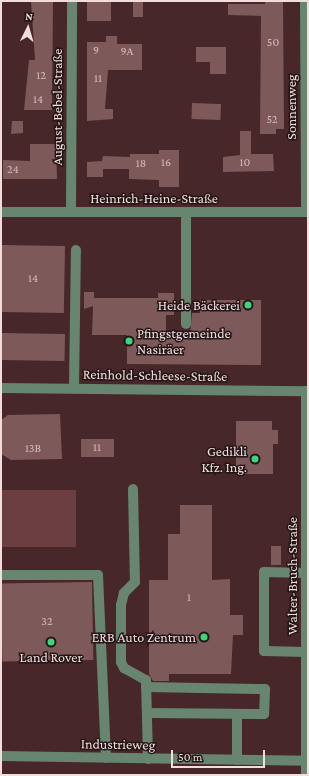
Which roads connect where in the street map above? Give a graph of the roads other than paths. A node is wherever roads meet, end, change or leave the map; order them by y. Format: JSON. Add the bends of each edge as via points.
{"nodes":[{"id":1,"x":72,"y":1,"type":"edge"},
{"id":2,"x":305,"y":1,"type":"edge"},
{"id":3,"x":307,"y":43,"type":"edge"},
{"id":4,"x":1,"y":212,"type":"edge"},
{"id":5,"x":71,"y":212,"type":"junction"},
{"id":6,"x":186,"y":212,"type":"junction"},
{"id":7,"x":307,"y":212,"type":"edge"},
{"id":8,"x":76,"y":250,"type":"dead end"},
{"id":9,"x":186,"y":324,"type":"dead end"},
{"id":10,"x":1,"y":388,"type":"edge"},
{"id":11,"x":74,"y":388,"type":"junction"},
{"id":12,"x":307,"y":391,"type":"edge"},
{"id":13,"x":133,"y":489,"type":"dead end"},
{"id":14,"x":307,"y":542,"type":"edge"},
{"id":15,"x":306,"y":573,"type":"junction"},
{"id":16,"x":1,"y":575,"type":"edge"},
{"id":17,"x":306,"y":652,"type":"junction"},
{"id":18,"x":146,"y":688,"type":"junction"},
{"id":19,"x":147,"y":713,"type":"junction"},
{"id":20,"x":237,"y":714,"type":"junction"},
{"id":21,"x":1,"y":756,"type":"edge"},
{"id":22,"x":106,"y":758,"type":"junction"},
{"id":23,"x":148,"y":759,"type":"junction"},
{"id":24,"x":237,"y":760,"type":"junction"},
{"id":25,"x":307,"y":761,"type":"edge"},
{"id":26,"x":306,"y":775,"type":"edge"}],
"edges":[{"from":1,"to":5,"type":"street","name":"August-Bebel-Straße"},
{"from":2,"to":3,"type":"street","name":"Sonnenweg"},
{"from":3,"to":7,"type":"street","name":"Sonnenweg"},
{"from":4,"to":5,"type":"street","name":"Heinrich-Heine-Straße"},
{"from":5,"to":6,"type":"street","name":"Heinrich-Heine-Straße"},
{"from":6,"to":7,"type":"street","name":"Heinrich-Heine-Straße"},
{"from":6,"to":9,"type":"street"},
{"from":8,"to":11,"type":"street"},
{"from":10,"to":11,"type":"street","name":"Reinhold-Schleese-Straße"},
{"from":11,"to":12,"type":"street","name":"Reinhold-Schleese-Straße"},
{"from":12,"to":14,"type":"street","name":"Walter-Bruch-Straße"},
{"from":13,"to":18,"type":"street","via":[[135,582],[124,592],[121,604],[121,662],[124,668],[143,676]]},
{"from":14,"to":15,"type":"street","name":"Walter-Bruch-Straße"},
{"from":15,"to":17,"type":"street","name":"Walter-Bruch-Straße"},
{"from":15,"to":17,"type":"street","via":[[264,572],[264,651]]},
{"from":16,"to":22,"type":"street","via":[[98,575]]},
{"from":17,"to":25,"type":"street","name":"Walter-Bruch-Straße"},
{"from":18,"to":19,"type":"street"},
{"from":18,"to":20,"type":"street","via":[[265,688],[264,714]]},
{"from":19,"to":20,"type":"street"},
{"from":19,"to":23,"type":"street"},
{"from":20,"to":24,"type":"street"},
{"from":21,"to":22,"type":"street","name":"Industrieweg"},
{"from":22,"to":23,"type":"street","name":"Industrieweg"},
{"from":23,"to":24,"type":"street","name":"Industrieweg"},
{"from":24,"to":25,"type":"street","name":"Industrieweg"},
{"from":25,"to":26,"type":"street"}]}
